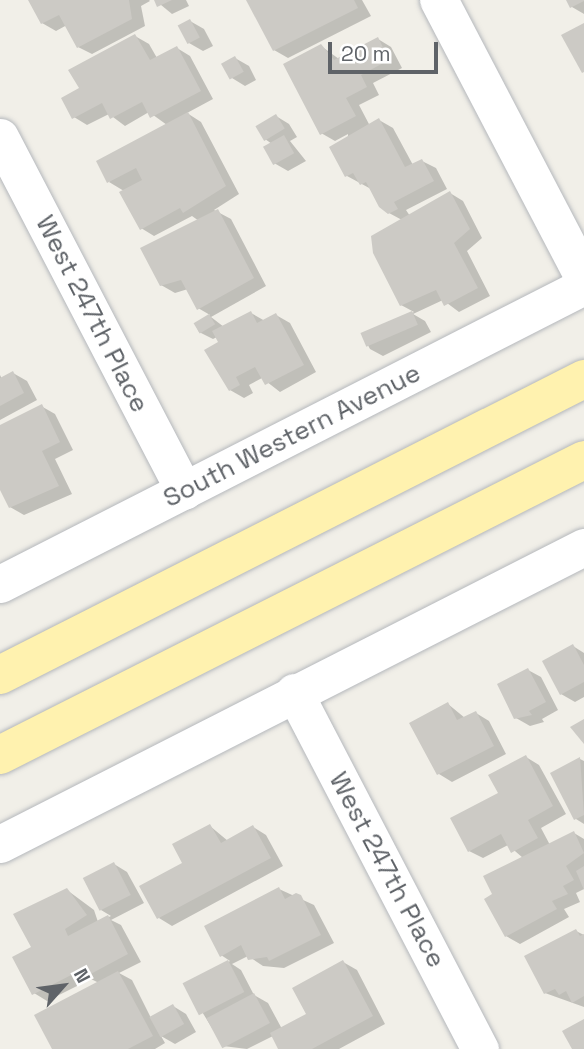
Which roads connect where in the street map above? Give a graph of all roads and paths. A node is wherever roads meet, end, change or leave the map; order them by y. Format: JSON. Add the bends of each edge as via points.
{"nodes":[{"id":1,"x":439,"y":0,"type":"edge"},
{"id":2,"x":0,"y":137,"type":"edge"},
{"id":3,"x":584,"y":277,"type":"edge"},
{"id":4,"x":584,"y":286,"type":"edge"},
{"id":5,"x":584,"y":379,"type":"edge"},
{"id":6,"x":584,"y":460,"type":"edge"},
{"id":7,"x":184,"y":492,"type":"junction"},
{"id":8,"x":584,"y":547,"type":"edge"},
{"id":9,"x":0,"y":584,"type":"edge"},
{"id":10,"x":0,"y":675,"type":"edge"},
{"id":11,"x":294,"y":692,"type":"junction"},
{"id":12,"x":0,"y":755,"type":"edge"},
{"id":13,"x":0,"y":844,"type":"edge"},
{"id":14,"x":480,"y":1049,"type":"edge"}],
"edges":[{"from":1,"to":3,"type":"street"},
{"from":2,"to":7,"type":"street","name":"West 247th Place"},
{"from":4,"to":7,"type":"street","name":"South Western Avenue"},
{"from":5,"to":10,"type":"main road"},
{"from":6,"to":12,"type":"main road"},
{"from":7,"to":9,"type":"street","name":"South Western Avenue"},
{"from":8,"to":11,"type":"street"},
{"from":11,"to":13,"type":"street"},
{"from":11,"to":14,"type":"street","name":"West 247th Place"}]}
